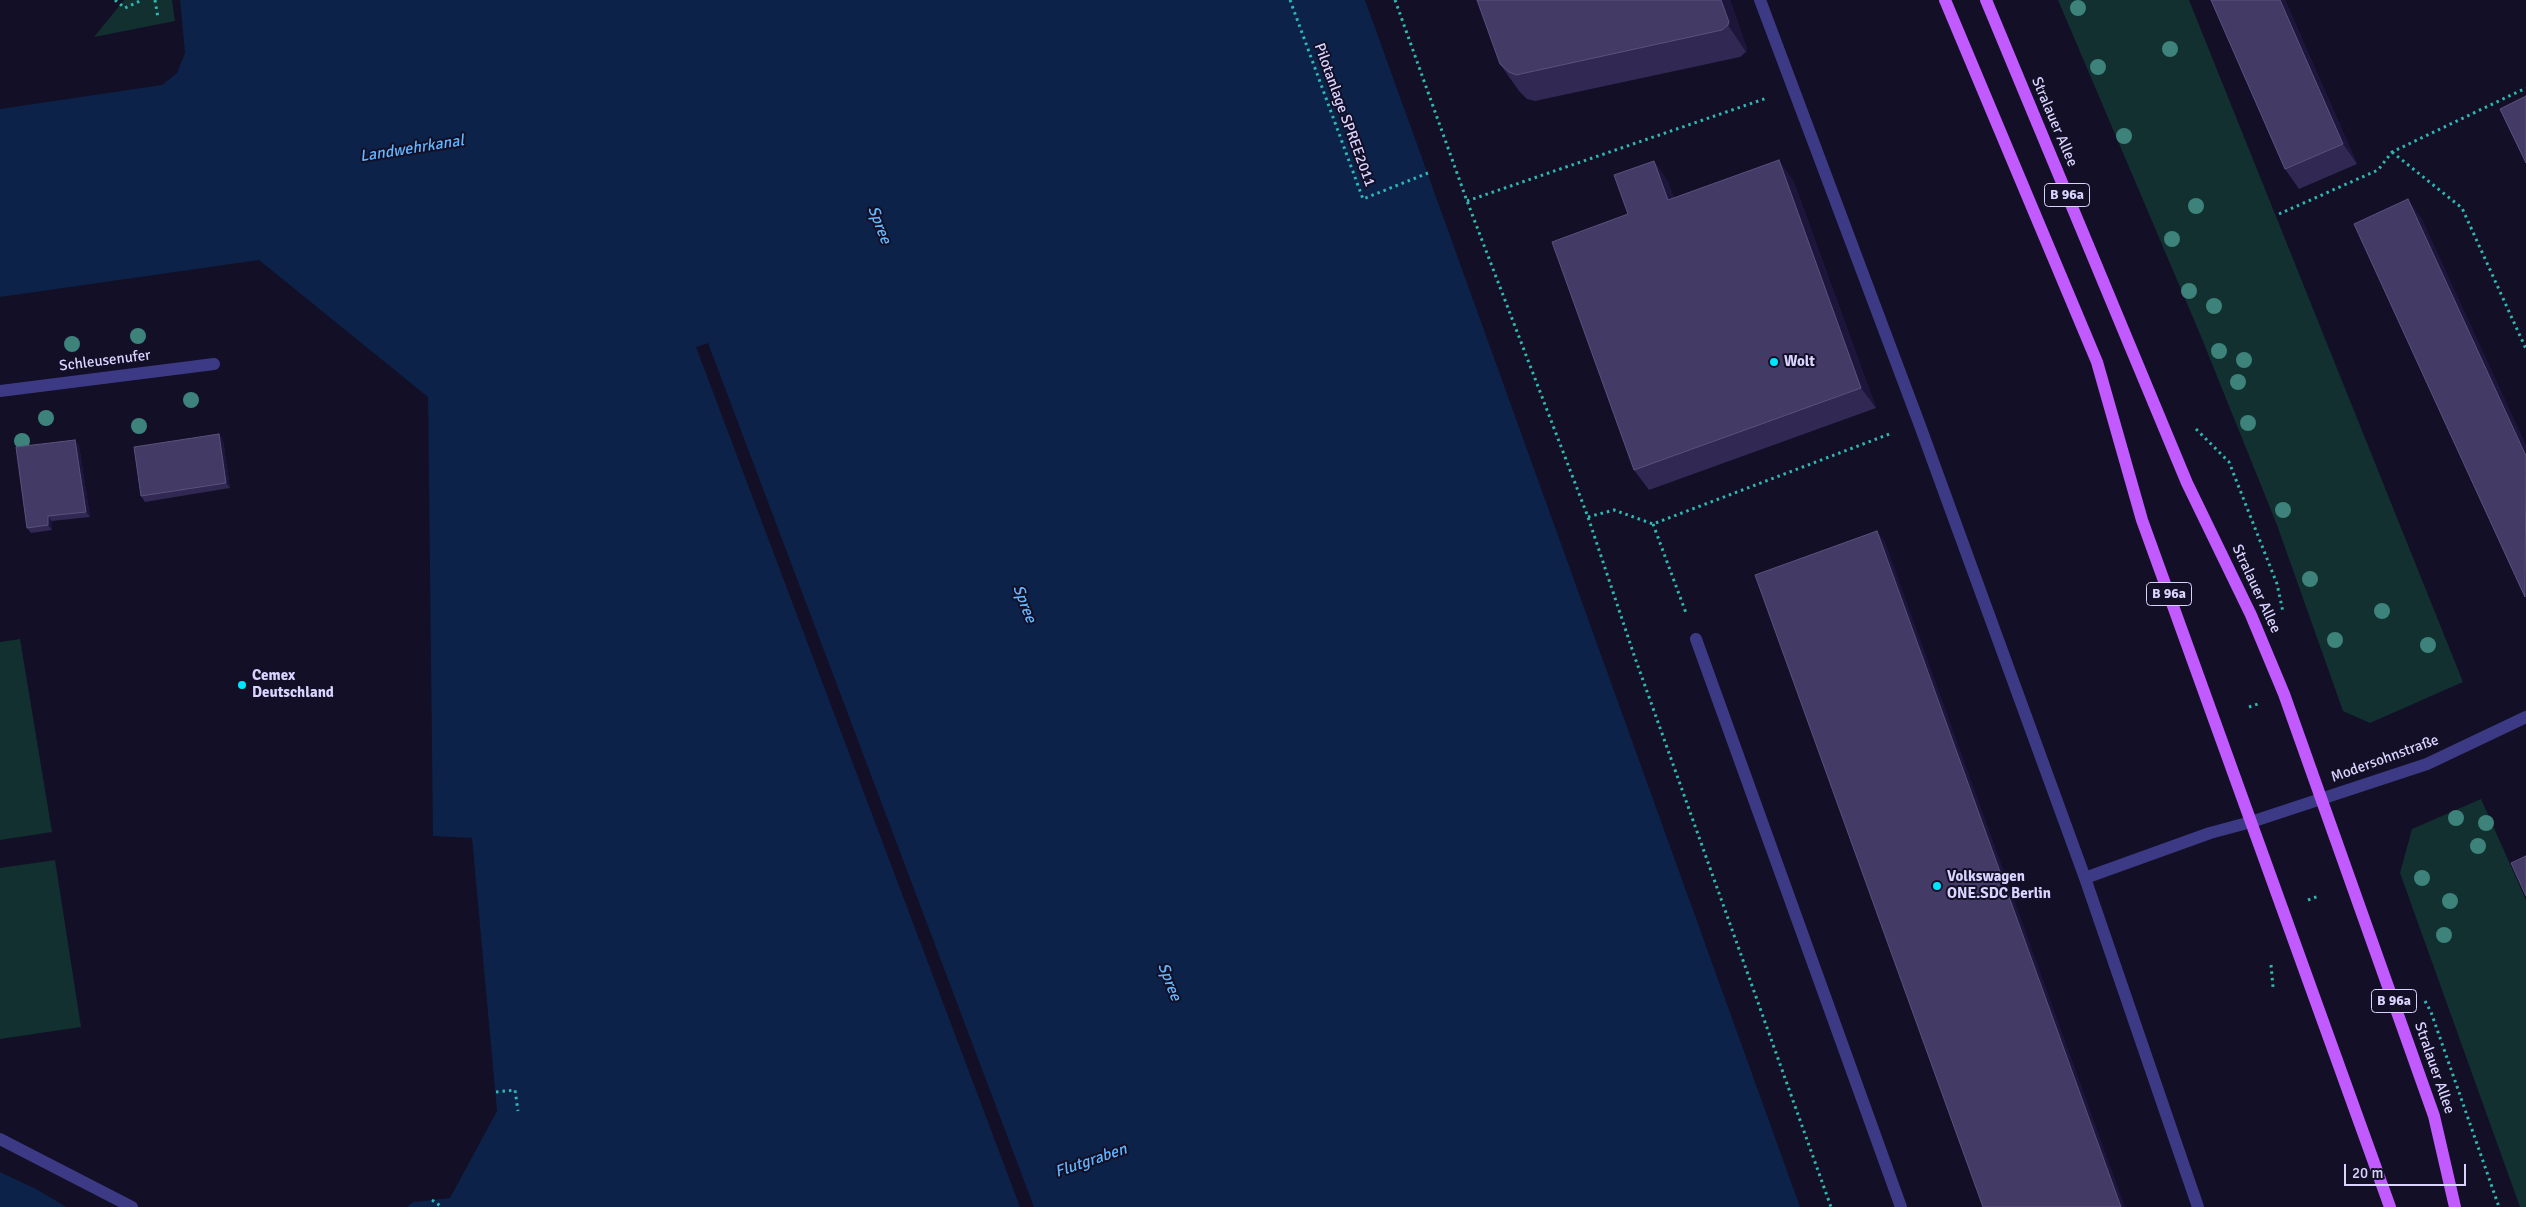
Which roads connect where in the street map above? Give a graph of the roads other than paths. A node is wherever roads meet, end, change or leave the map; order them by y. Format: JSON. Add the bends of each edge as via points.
{"nodes":[{"id":1,"x":1760,"y":0,"type":"edge"},
{"id":2,"x":1945,"y":0,"type":"edge"},
{"id":3,"x":1986,"y":0,"type":"edge"},
{"id":4,"x":214,"y":364,"type":"dead end"},
{"id":5,"x":0,"y":391,"type":"edge"},
{"id":6,"x":1696,"y":639,"type":"road end"},
{"id":7,"x":2526,"y":717,"type":"edge"},
{"id":8,"x":2322,"y":799,"type":"junction"},
{"id":9,"x":2251,"y":822,"type":"junction"},
{"id":10,"x":2085,"y":878,"type":"junction"},
{"id":11,"x":0,"y":1139,"type":"edge"},
{"id":12,"x":132,"y":1207,"type":"edge"},
{"id":13,"x":1901,"y":1207,"type":"edge"},
{"id":14,"x":2198,"y":1207,"type":"edge"},
{"id":15,"x":2390,"y":1207,"type":"edge"},
{"id":16,"x":2455,"y":1207,"type":"edge"}],
"edges":[{"from":1,"to":10,"type":"street"},
{"from":2,"to":9,"type":"main road","number":"B 96a","via":[[2096,362],[2142,520]]},
{"from":3,"to":8,"type":"main road","name":"Stralauer Allee","number":"B 96a","via":[[2187,484],[2251,615]]},
{"from":4,"to":5,"type":"street","name":"Schleusenufer"},
{"from":6,"to":13,"type":"street"},
{"from":7,"to":8,"type":"street","name":"Modersohnstraße","via":[[2427,764]]},
{"from":8,"to":9,"type":"street","name":"Modersohnstraße"},
{"from":8,"to":16,"type":"main road","name":"Stralauer Allee","number":"B 96a","via":[[2434,1116]]},
{"from":9,"to":10,"type":"street","name":"Modersohnstraße","via":[[2210,833]]},
{"from":9,"to":15,"type":"main road","number":"B 96a"},
{"from":10,"to":14,"type":"street"},
{"from":11,"to":12,"type":"street"}]}
